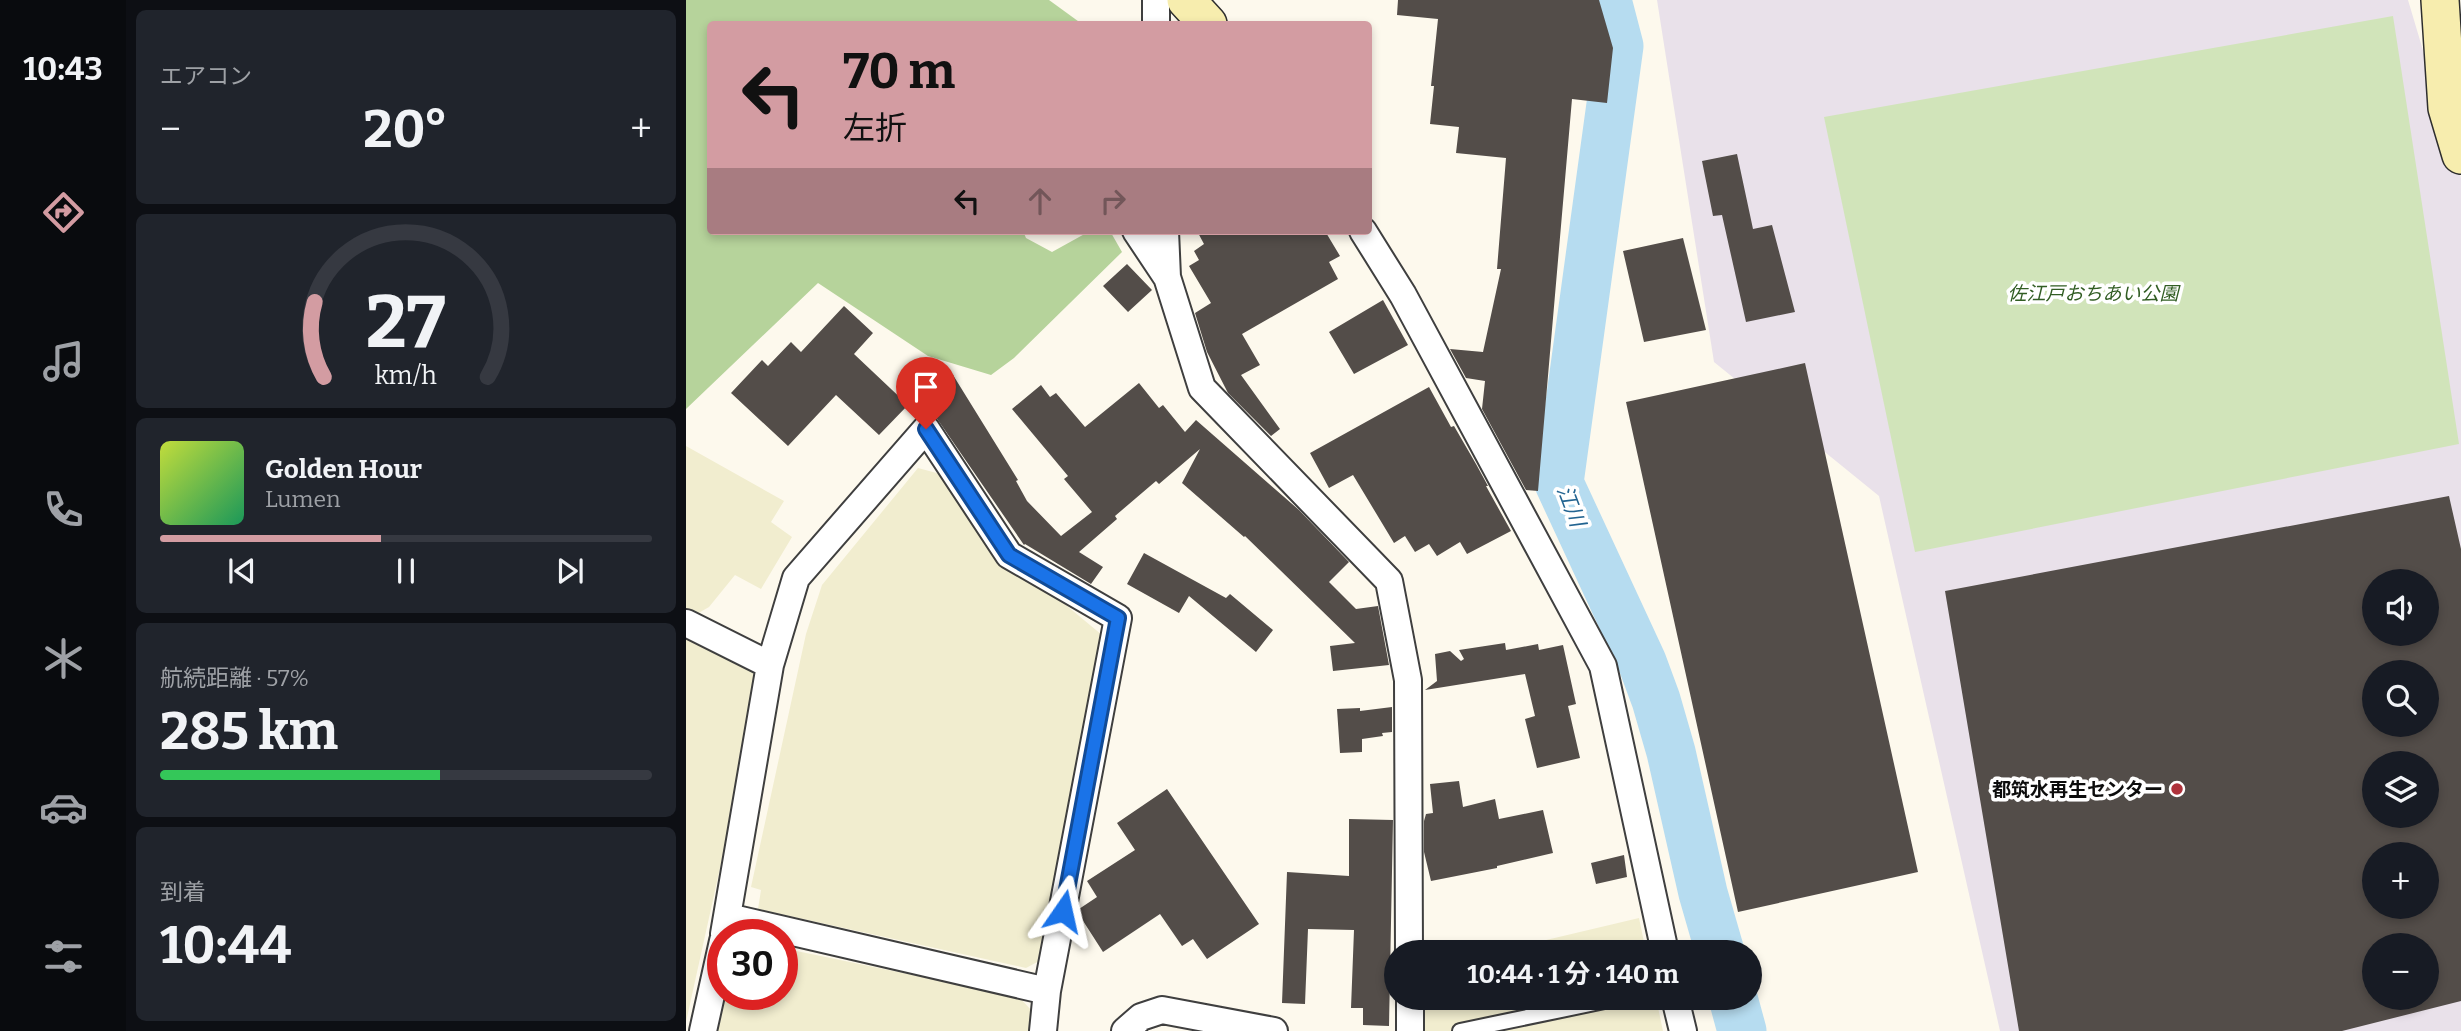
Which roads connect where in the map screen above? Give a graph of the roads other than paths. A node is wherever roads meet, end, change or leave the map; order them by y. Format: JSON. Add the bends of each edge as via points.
{"nodes":[{"id":1,"x":1156,"y":0,"type":"edge"},
{"id":2,"x":1186,"y":0,"type":"edge"},
{"id":3,"x":2440,"y":0,"type":"edge"},
{"id":4,"x":1156,"y":21,"type":"edge"},
{"id":5,"x":1205,"y":21,"type":"edge"},
{"id":6,"x":2461,"y":155,"type":"edge"},
{"id":7,"x":1139,"y":235,"type":"edge"},
{"id":8,"x":1165,"y":235,"type":"edge"},
{"id":9,"x":1365,"y":235,"type":"edge"},
{"id":10,"x":1167,"y":277,"type":"junction"},
{"id":11,"x":686,"y":623,"type":"edge"},
{"id":12,"x":770,"y":665,"type":"junction"},
{"id":13,"x":727,"y":919,"type":"edge"},
{"id":14,"x":1409,"y":940,"type":"edge"},
{"id":15,"x":1662,"y":940,"type":"edge"},
{"id":16,"x":798,"y":945,"type":"edge"},
{"id":17,"x":1047,"y":991,"type":"junction"},
{"id":18,"x":708,"y":1010,"type":"edge"},
{"id":19,"x":1410,"y":1010,"type":"edge"},
{"id":20,"x":1561,"y":1010,"type":"edge"},
{"id":21,"x":1678,"y":1010,"type":"edge"},
{"id":22,"x":703,"y":1031,"type":"edge"},
{"id":23,"x":1043,"y":1031,"type":"edge"},
{"id":24,"x":1125,"y":1031,"type":"edge"},
{"id":25,"x":1274,"y":1031,"type":"edge"},
{"id":26,"x":1410,"y":1031,"type":"edge"},
{"id":27,"x":1460,"y":1031,"type":"edge"},
{"id":28,"x":1682,"y":1031,"type":"edge"}],
"edges":[{"from":1,"to":4,"type":"street"},
{"from":2,"to":5,"type":"street"},
{"from":3,"to":6,"type":"street","via":[[2447,108]]},
{"from":7,"to":10,"type":"street"},
{"from":8,"to":10,"type":"street"},
{"from":9,"to":15,"type":"street","via":[[1410,307],[1603,666]]},
{"from":10,"to":14,"type":"street","via":[[1202,388],[1389,581],[1408,680]]},
{"from":11,"to":12,"type":"street"},
{"from":12,"to":13,"type":"street"},
{"from":12,"to":17,"type":"street","via":[[796,579],[926,429],[1009,555],[1118,618]]},
{"from":16,"to":17,"type":"street"},
{"from":17,"to":23,"type":"street"},
{"from":18,"to":22,"type":"street"},
{"from":19,"to":26,"type":"street"},
{"from":20,"to":27,"type":"lane"},
{"from":21,"to":28,"type":"street"},
{"from":24,"to":25,"type":"street","via":[[1142,1017],[1162,1010]]}]}
